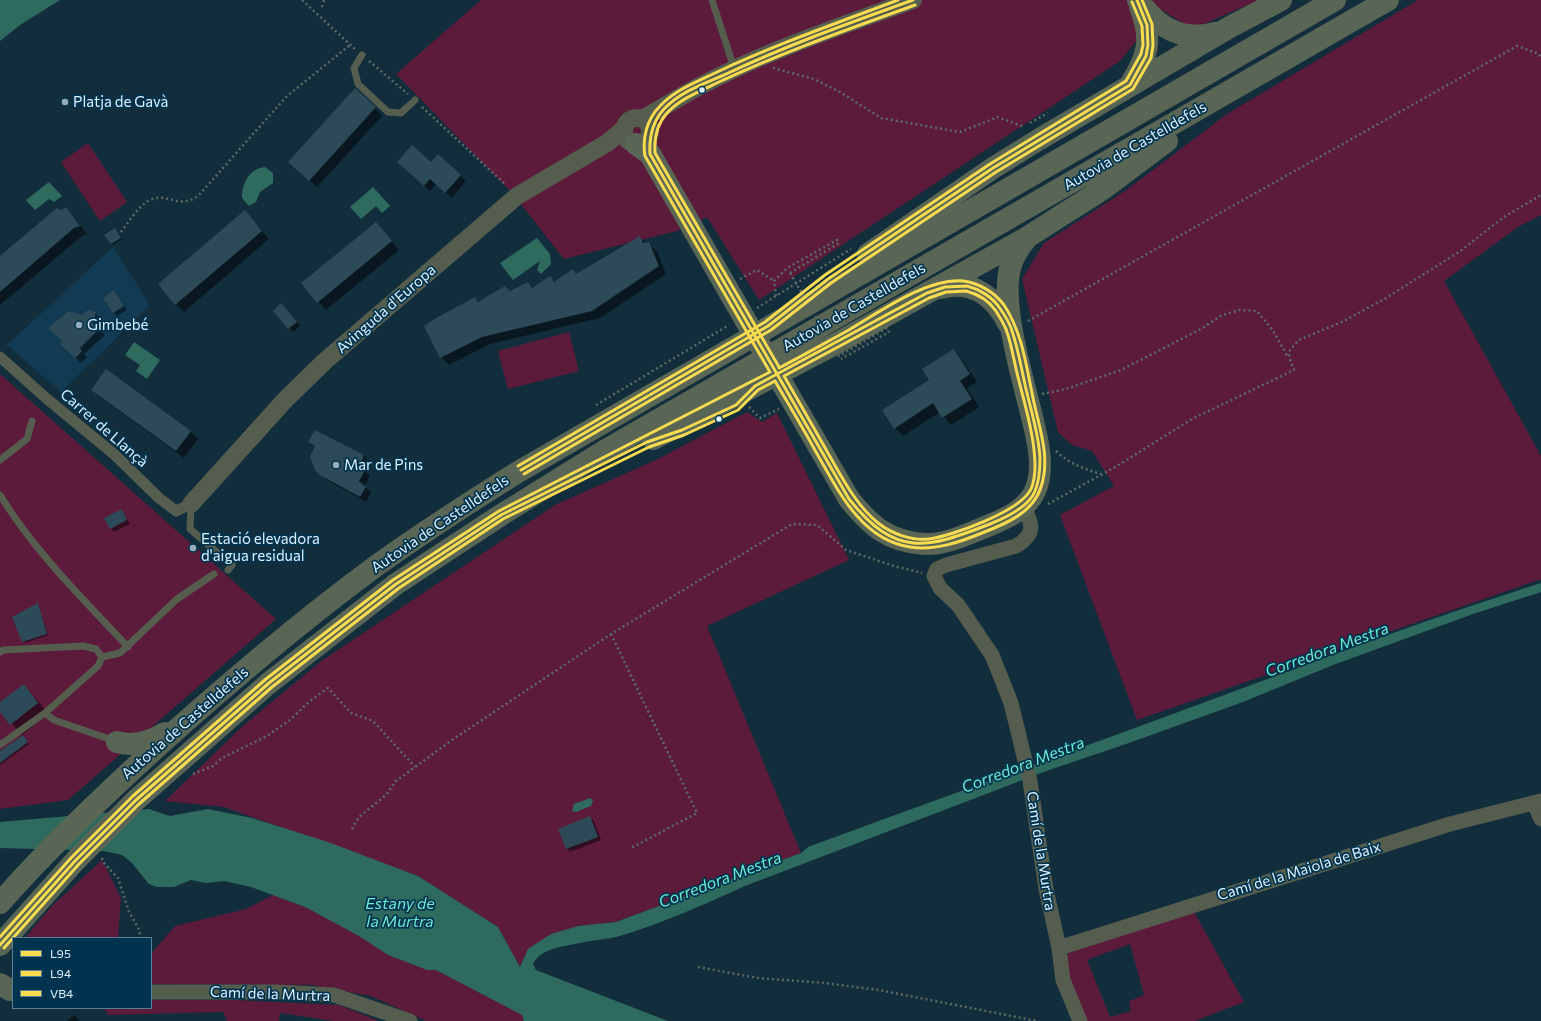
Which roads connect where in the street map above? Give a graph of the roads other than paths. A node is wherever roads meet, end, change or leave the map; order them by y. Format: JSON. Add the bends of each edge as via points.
{"nodes":[{"id":1,"x":712,"y":0,"type":"edge"},
{"id":2,"x":913,"y":0,"type":"edge"},
{"id":3,"x":1138,"y":0,"type":"edge"},
{"id":4,"x":1281,"y":0,"type":"edge"},
{"id":5,"x":1335,"y":0,"type":"edge"},
{"id":6,"x":1388,"y":0,"type":"edge"},
{"id":7,"x":1230,"y":27,"type":"junction"},
{"id":8,"x":362,"y":55,"type":"dead end"},
{"id":9,"x":734,"y":70,"type":"junction"},
{"id":10,"x":1245,"y":82,"type":"junction"},
{"id":11,"x":1130,"y":85,"type":"junction"},
{"id":12,"x":415,"y":100,"type":"dead end"},
{"id":13,"x":640,"y":136,"type":"junction"},
{"id":14,"x":1026,"y":238,"type":"junction"},
{"id":15,"x":927,"y":293,"type":"junction"},
{"id":16,"x":768,"y":326,"type":"junction"},
{"id":17,"x":1017,"y":327,"type":"junction"},
{"id":18,"x":0,"y":357,"type":"edge"},
{"id":19,"x":32,"y":421,"type":"dead end"},
{"id":20,"x":0,"y":460,"type":"edge"},
{"id":21,"x":0,"y":495,"type":"edge"},
{"id":22,"x":191,"y":504,"type":"junction"},
{"id":23,"x":1023,"y":506,"type":"junction"},
{"id":24,"x":501,"y":515,"type":"junction"},
{"id":25,"x":228,"y":570,"type":"dead end"},
{"id":26,"x":214,"y":574,"type":"dead end"},
{"id":27,"x":128,"y":647,"type":"junction"},
{"id":28,"x":0,"y":652,"type":"edge"},
{"id":29,"x":102,"y":656,"type":"junction"},
{"id":30,"x":45,"y":713,"type":"junction"},
{"id":31,"x":193,"y":715,"type":"junction"},
{"id":32,"x":117,"y":742,"type":"junction"},
{"id":33,"x":0,"y":745,"type":"edge"},
{"id":34,"x":114,"y":786,"type":"junction"},
{"id":35,"x":1538,"y":802,"type":"edge"},
{"id":36,"x":1541,"y":819,"type":"edge"},
{"id":37,"x":0,"y":903,"type":"edge"},
{"id":38,"x":7,"y":937,"type":"edge"},
{"id":39,"x":1059,"y":948,"type":"junction"},
{"id":40,"x":0,"y":954,"type":"edge"},
{"id":41,"x":152,"y":992,"type":"edge"},
{"id":42,"x":410,"y":1021,"type":"edge"},
{"id":43,"x":1080,"y":1021,"type":"edge"}],
"edges":[{"from":1,"to":9,"type":"lane"},
{"from":2,"to":9,"type":"street","name":"Avinguda d'Europa"},
{"from":3,"to":7,"type":"highway","via":[[1155,21],[1182,34],[1205,36]]},
{"from":3,"to":11,"type":"highway","via":[[1146,25],[1148,45],[1140,70]]},
{"from":4,"to":7,"type":"highway"},
{"from":5,"to":16,"type":"highway","name":"Autovia de Castelldefels"},
{"from":6,"to":10,"type":"highway","name":"Autovia de Castelldefels"},
{"from":7,"to":11,"type":"highway"},
{"from":8,"to":12,"type":"lane","via":[[354,68],[358,84],[388,112],[401,113]]},
{"from":9,"to":13,"type":"street","name":"Avinguda d'Europa","via":[[668,104]]},
{"from":10,"to":14,"type":"highway","via":[[1103,189]]},
{"from":10,"to":24,"type":"highway","name":"Autovia de Castelldefels","via":[[624,440]]},
{"from":11,"to":16,"type":"highway","via":[[993,168],[828,279]]},
{"from":13,"to":22,"type":"street","name":"Avinguda d'Europa","via":[[607,143],[517,196],[337,351],[280,405]]},
{"from":13,"to":23,"type":"highway","bridge":true,"via":[[735,292],[781,393],[861,514],[892,538],[929,544],[952,539],[1007,517]]},
{"from":14,"to":15,"type":"highway"},
{"from":14,"to":17,"type":"highway","via":[[1011,263],[1008,283],[1007,298]]},
{"from":15,"to":17,"type":"highway","via":[[956,286],[974,288],[991,298]]},
{"from":15,"to":24,"type":"highway","via":[[755,386]]},
{"from":16,"to":31,"type":"highway","name":"Autovia de Castelldefels","via":[[518,472],[448,517],[377,566],[312,616]]},
{"from":17,"to":23,"type":"highway","via":[[1039,451],[1039,472],[1035,492]]},
{"from":18,"to":22,"type":"street","name":"Carrer de Llançà","via":[[115,455],[159,498],[176,511]]},
{"from":19,"to":20,"type":"lane","via":[[26,439]]},
{"from":21,"to":27,"type":"lane","via":[[23,531],[49,562]]},
{"from":22,"to":25,"type":"lane","via":[[190,529],[232,565]]},
{"from":23,"to":39,"type":"street","name":"Camí de la Murtra","via":[[1032,523],[1026,540],[1016,546],[946,565],[937,569],[934,576],[940,588],[958,605],[992,655],[1010,703],[1030,781],[1046,889]]},
{"from":24,"to":38,"type":"highway","name":"Autovia de Castelldefels","via":[[396,584],[269,683],[136,800],[75,861]]},
{"from":26,"to":27,"type":"lane","via":[[177,599]]},
{"from":27,"to":29,"type":"lane","via":[[120,654]]},
{"from":28,"to":29,"type":"lane","via":[[84,646],[96,649]]},
{"from":29,"to":30,"type":"lane","via":[[98,666]]},
{"from":30,"to":32,"type":"lane","via":[[54,720]]},
{"from":30,"to":33,"type":"lane"},
{"from":31,"to":32,"type":"highway","via":[[153,739],[135,744]]},
{"from":31,"to":34,"type":"highway","name":"Autovia de Castelldefels"},
{"from":32,"to":34,"type":"highway","via":[[125,752],[126,761],[122,774]]},
{"from":34,"to":37,"type":"highway","name":"Autovia de Castelldefels","via":[[39,860]]},
{"from":35,"to":36,"type":"street"},
{"from":35,"to":39,"type":"street","name":"Camí de la Maiola de Baix","via":[[1435,829]]},
{"from":38,"to":40,"type":"highway","name":"Autovia de Castelldefels"},
{"from":39,"to":43,"type":"street","name":"Camí de la Murtra","via":[[1063,980]]},
{"from":41,"to":42,"type":"street","name":"Camí de la Murtra","via":[[276,992],[334,995]]}]}
